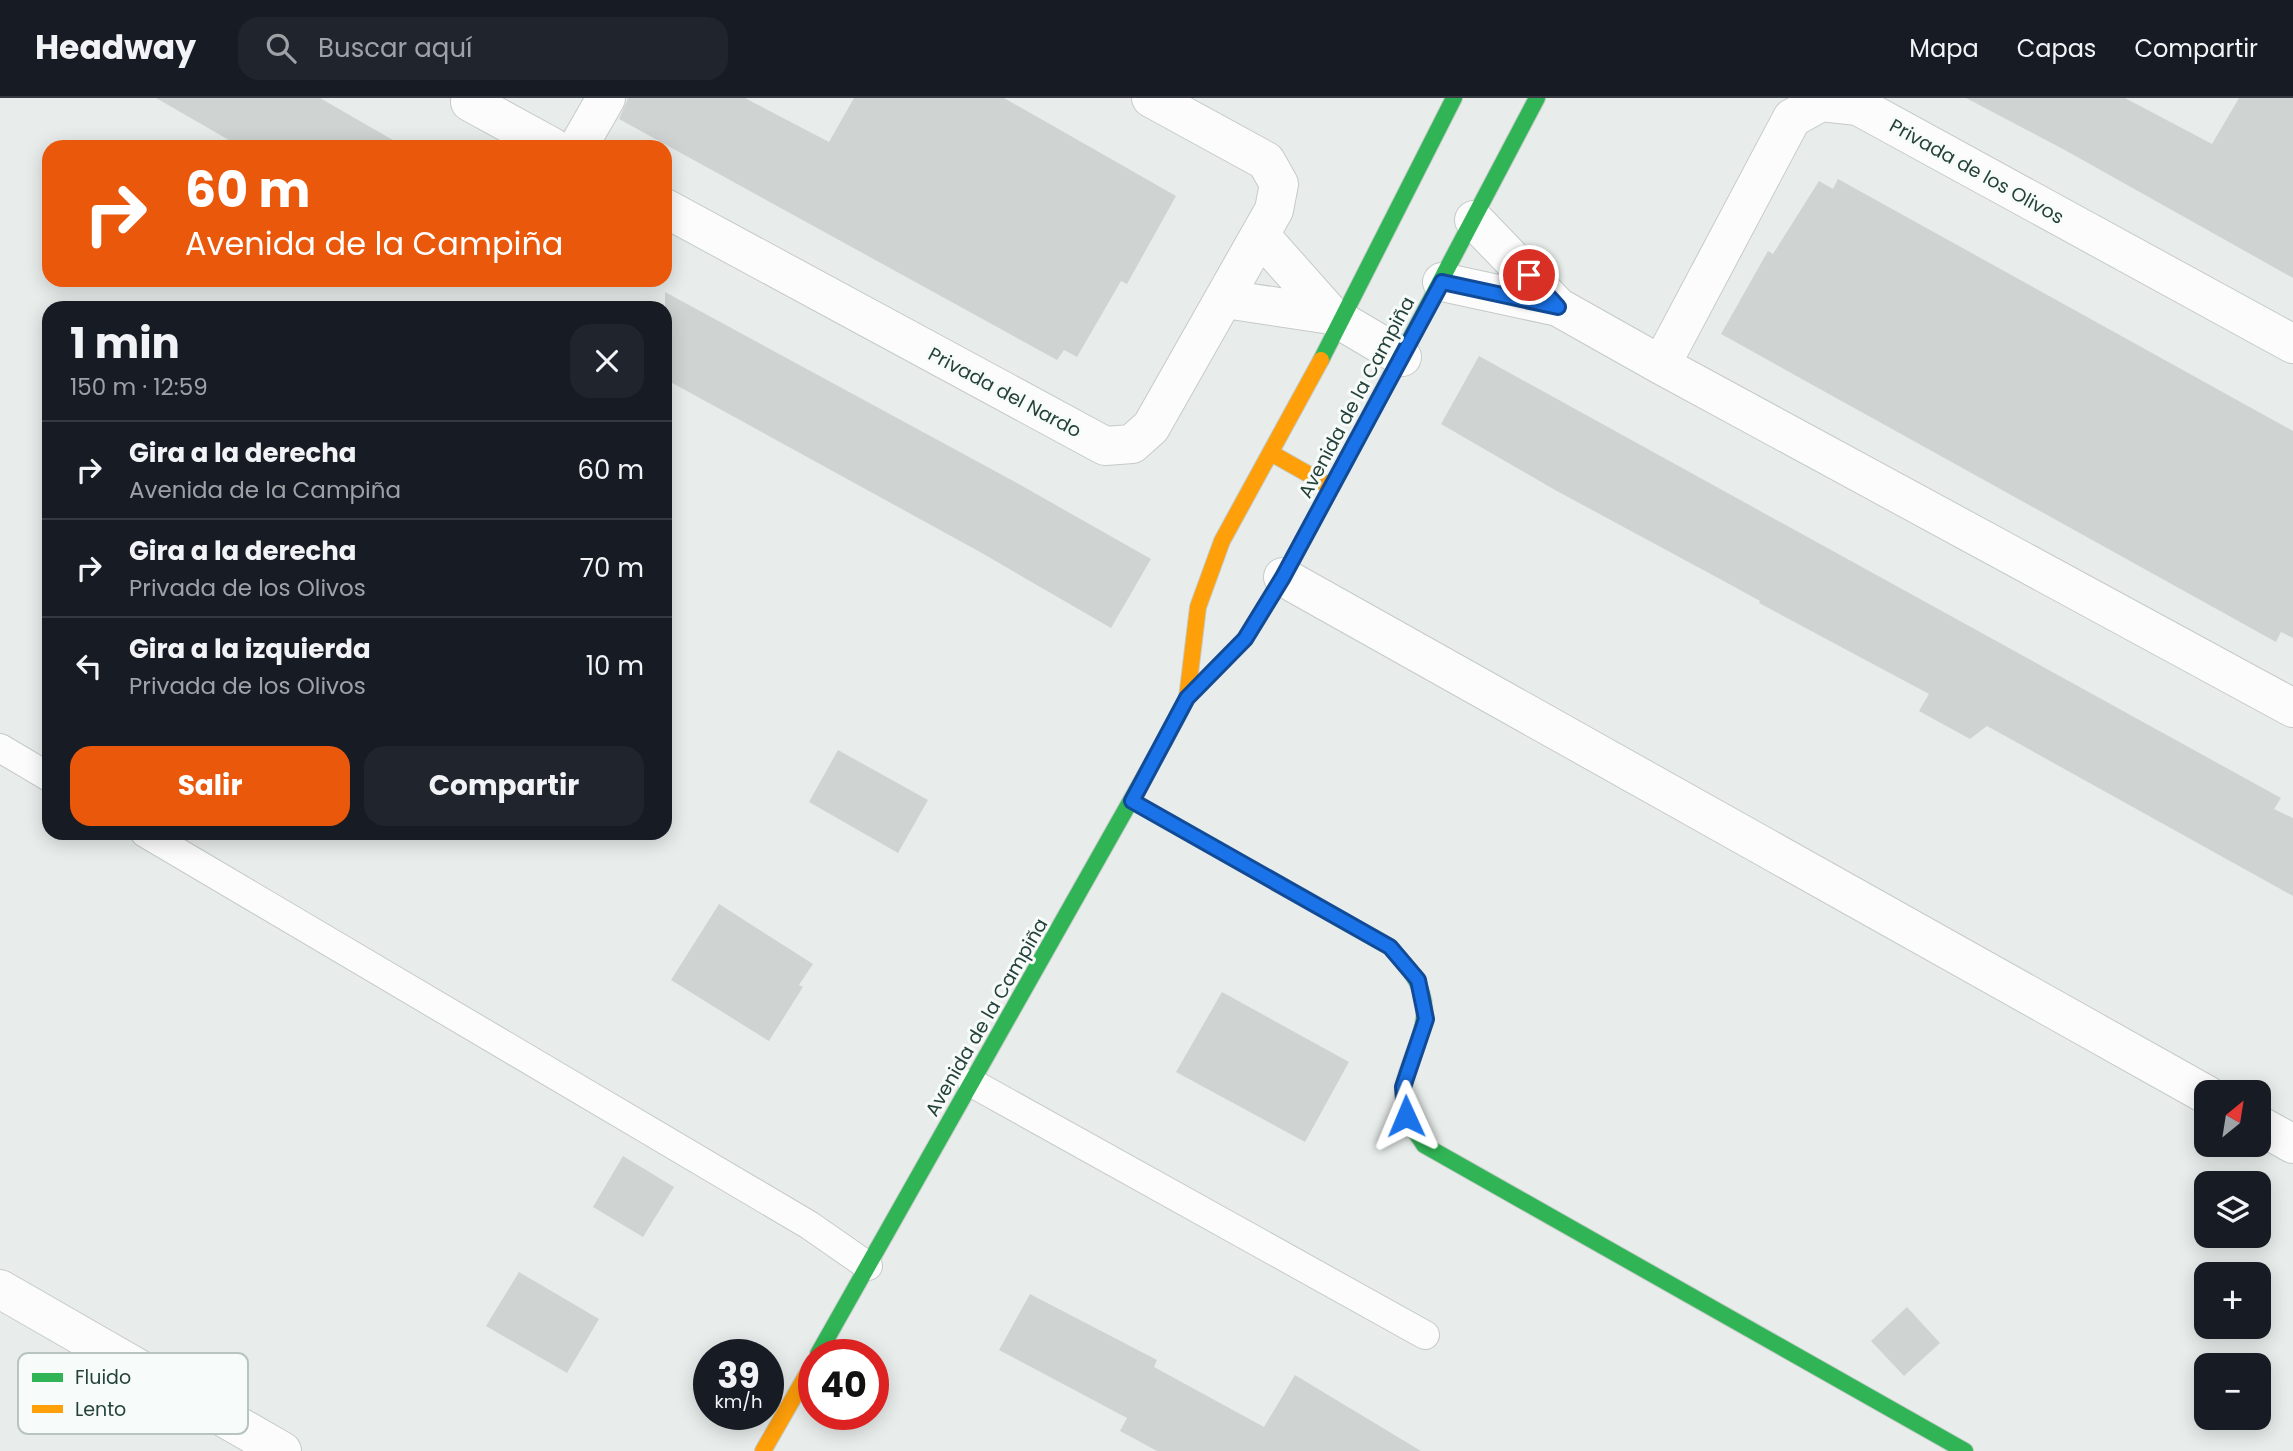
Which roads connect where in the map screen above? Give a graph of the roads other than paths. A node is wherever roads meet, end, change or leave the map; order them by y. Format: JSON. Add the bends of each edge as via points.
{"nodes":[{"id":1,"x":606,"y":98,"type":"edge"},
{"id":2,"x":1151,"y":98,"type":"edge"},
{"id":3,"x":1454,"y":98,"type":"edge"},
{"id":4,"x":1537,"y":98,"type":"edge"},
{"id":5,"x":470,"y":102,"type":"dead end"},
{"id":6,"x":539,"y":140,"type":"edge"},
{"id":7,"x":582,"y":140,"type":"edge"},
{"id":8,"x":672,"y":212,"type":"edge"},
{"id":9,"x":1474,"y":220,"type":"junction"},
{"id":10,"x":1261,"y":235,"type":"junction"},
{"id":11,"x":1442,"y":282,"type":"junction"},
{"id":12,"x":1237,"y":301,"type":"junction"},
{"id":13,"x":1558,"y":307,"type":"junction"},
{"id":14,"x":1337,"y":319,"type":"junction"},
{"id":15,"x":2293,"y":344,"type":"edge"},
{"id":16,"x":1402,"y":357,"type":"junction"},
{"id":17,"x":1661,"y":365,"type":"junction"},
{"id":18,"x":1271,"y":453,"type":"junction"},
{"id":19,"x":1331,"y":487,"type":"junction"},
{"id":20,"x":1283,"y":577,"type":"junction"},
{"id":21,"x":1187,"y":698,"type":"junction"},
{"id":22,"x":2293,"y":708,"type":"edge"},
{"id":23,"x":0,"y":748,"type":"edge"},
{"id":24,"x":42,"y":772,"type":"edge"},
{"id":25,"x":1132,"y":801,"type":"junction"},
{"id":26,"x":157,"y":840,"type":"edge"},
{"id":27,"x":972,"y":1083,"type":"junction"},
{"id":28,"x":2194,"y":1088,"type":"edge"},
{"id":29,"x":2272,"y":1132,"type":"edge"},
{"id":30,"x":2293,"y":1144,"type":"edge"},
{"id":31,"x":868,"y":1266,"type":"junction"},
{"id":32,"x":0,"y":1289,"type":"edge"},
{"id":33,"x":1425,"y":1335,"type":"dead end"},
{"id":34,"x":827,"y":1339,"type":"edge"},
{"id":35,"x":111,"y":1353,"type":"edge"},
{"id":36,"x":798,"y":1390,"type":"edge"},
{"id":37,"x":248,"y":1431,"type":"edge"},
{"id":38,"x":282,"y":1451,"type":"edge"},
{"id":39,"x":763,"y":1451,"type":"edge"},
{"id":40,"x":1965,"y":1451,"type":"edge"}],
"edges":[{"from":1,"to":7,"type":"street"},
{"from":2,"to":10,"type":"street","name":"Privada del Nardo","via":[[1266,161],[1279,184],[1274,209]]},
{"from":3,"to":14,"type":"street","name":"Avenida de la Campiña"},
{"from":4,"to":9,"type":"street","name":"Avenida de la Campiña"},
{"from":5,"to":6,"type":"street"},
{"from":8,"to":12,"type":"street","name":"Privada del Nardo","via":[[1105,446],[1132,444],[1151,427]]},
{"from":9,"to":11,"type":"street","name":"Avenida de la Campiña"},
{"from":9,"to":13,"type":"street"},
{"from":10,"to":12,"type":"street","name":"Privada del Nardo"},
{"from":10,"to":14,"type":"street"},
{"from":11,"to":13,"type":"street"},
{"from":11,"to":16,"type":"street","name":"Avenida de la Campiña"},
{"from":12,"to":14,"type":"street"},
{"from":13,"to":17,"type":"street"},
{"from":14,"to":16,"type":"street"},
{"from":14,"to":18,"type":"street","name":"Avenida de la Campiña"},
{"from":15,"to":17,"type":"street","name":"Privada de los Olivos","via":[[1858,106],[1821,102],[1792,118]]},
{"from":16,"to":19,"type":"street","name":"Avenida de la Campiña"},
{"from":17,"to":22,"type":"street"},
{"from":18,"to":19,"type":"street"},
{"from":18,"to":21,"type":"street","name":"Avenida de la Campiña","via":[[1222,541],[1198,607]]},
{"from":19,"to":20,"type":"street","name":"Avenida de la Campiña"},
{"from":20,"to":21,"type":"street","name":"Avenida de la Campiña","via":[[1245,639]]},
{"from":20,"to":28,"type":"street"},
{"from":21,"to":25,"type":"street","name":"Avenida de la Campiña"},
{"from":23,"to":24,"type":"lane"},
{"from":25,"to":27,"type":"street","name":"Avenida de la Campiña"},
{"from":25,"to":40,"type":"street","via":[[1390,947],[1418,980],[1426,1019],[1403,1087],[1406,1116],[1424,1144]]},
{"from":26,"to":31,"type":"lane","via":[[809,1225]]},
{"from":27,"to":31,"type":"street","name":"Avenida de la Campiña"},
{"from":27,"to":33,"type":"lane"},
{"from":29,"to":30,"type":"street"},
{"from":31,"to":34,"type":"street","name":"Avenida de la Campiña"},
{"from":32,"to":35,"type":"street"},
{"from":36,"to":39,"type":"street"},
{"from":37,"to":38,"type":"street"}]}
